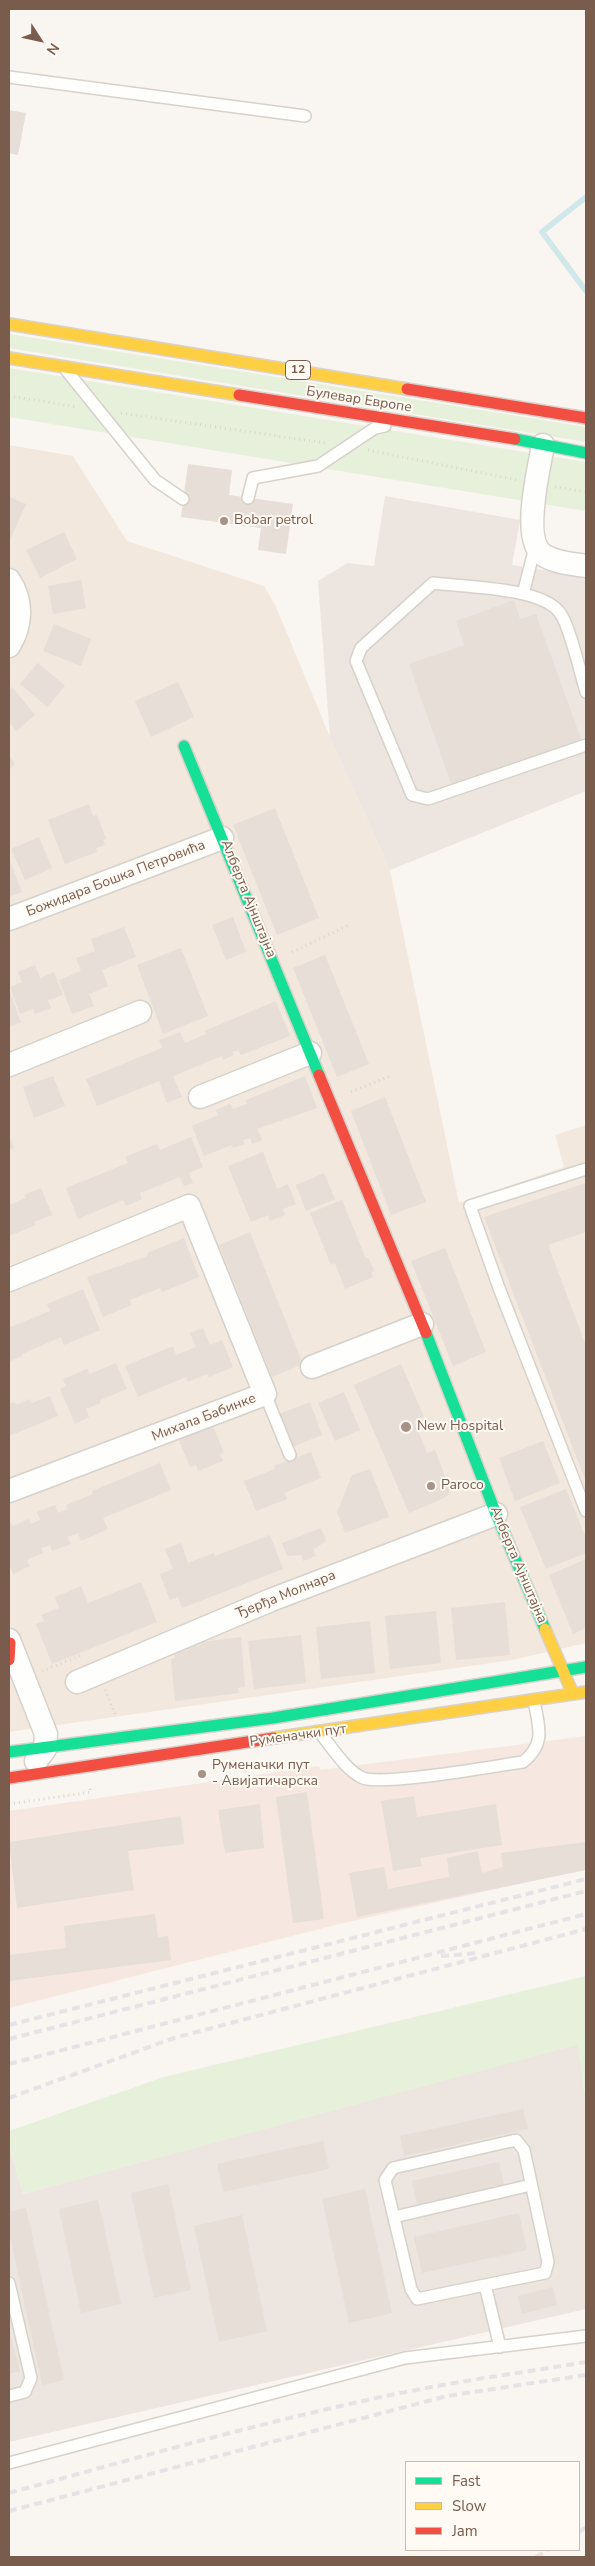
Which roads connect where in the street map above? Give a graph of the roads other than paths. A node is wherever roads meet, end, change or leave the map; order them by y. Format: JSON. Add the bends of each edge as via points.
{"nodes":[{"id":1,"x":9,"y":77,"type":"edge"},
{"id":2,"x":305,"y":116,"type":"dead end"},
{"id":3,"x":9,"y":324,"type":"edge"},
{"id":4,"x":9,"y":358,"type":"edge"},
{"id":5,"x":65,"y":368,"type":"junction"},
{"id":6,"x":586,"y":418,"type":"edge"},
{"id":7,"x":404,"y":422,"type":"junction"},
{"id":8,"x":543,"y":445,"type":"junction"},
{"id":9,"x":586,"y":453,"type":"edge"},
{"id":10,"x":248,"y":498,"type":"dead end"},
{"id":11,"x":183,"y":499,"type":"dead end"},
{"id":12,"x":535,"y":547,"type":"junction"},
{"id":13,"x":586,"y":566,"type":"edge"},
{"id":14,"x":9,"y":580,"type":"edge"},
{"id":15,"x":523,"y":594,"type":"junction"},
{"id":16,"x":9,"y":646,"type":"edge"},
{"id":17,"x":586,"y":692,"type":"edge"},
{"id":18,"x":586,"y":745,"type":"edge"},
{"id":19,"x":184,"y":746,"type":"dead end"},
{"id":20,"x":222,"y":838,"type":"junction"},
{"id":21,"x":9,"y":919,"type":"edge"},
{"id":22,"x":140,"y":1012,"type":"dead end"},
{"id":23,"x":310,"y":1053,"type":"junction"},
{"id":24,"x":9,"y":1065,"type":"edge"},
{"id":25,"x":200,"y":1097,"type":"dead end"},
{"id":26,"x":586,"y":1169,"type":"edge"},
{"id":27,"x":9,"y":1280,"type":"edge"},
{"id":28,"x":422,"y":1324,"type":"junction"},
{"id":29,"x":312,"y":1367,"type":"dead end"},
{"id":30,"x":266,"y":1394,"type":"junction"},
{"id":31,"x":290,"y":1455,"type":"dead end"},
{"id":32,"x":9,"y":1491,"type":"edge"},
{"id":33,"x":586,"y":1511,"type":"edge"},
{"id":34,"x":496,"y":1514,"type":"junction"},
{"id":35,"x":9,"y":1647,"type":"edge"},
{"id":36,"x":586,"y":1667,"type":"edge"},
{"id":37,"x":563,"y":1671,"type":"junction"},
{"id":38,"x":77,"y":1682,"type":"dead end"},
{"id":39,"x":586,"y":1692,"type":"edge"},
{"id":40,"x":573,"y":1694,"type":"junction"},
{"id":41,"x":534,"y":1702,"type":"junction"},
{"id":42,"x":320,"y":1732,"type":"junction"},
{"id":43,"x":45,"y":1748,"type":"junction"},
{"id":44,"x":9,"y":1752,"type":"edge"},
{"id":45,"x":9,"y":1778,"type":"edge"},
{"id":46,"x":531,"y":2185,"type":"junction"},
{"id":47,"x":394,"y":2217,"type":"junction"},
{"id":48,"x":9,"y":2283,"type":"edge"},
{"id":49,"x":485,"y":2285,"type":"junction"},
{"id":50,"x":586,"y":2336,"type":"edge"},
{"id":51,"x":500,"y":2347,"type":"junction"},
{"id":52,"x":9,"y":2396,"type":"edge"},
{"id":53,"x":9,"y":2463,"type":"edge"}],
"edges":[{"from":1,"to":2,"type":"lane"},
{"from":3,"to":6,"type":"main road","name":"Булевар Европе","number":"12"},
{"from":4,"to":5,"type":"main road","name":"Булевар Европе"},
{"from":5,"to":7,"type":"main road","name":"Булевар Европе"},
{"from":5,"to":11,"type":"lane","via":[[155,480]]},
{"from":7,"to":8,"type":"main road","name":"Булевар Европе"},
{"from":7,"to":10,"type":"lane","via":[[375,428],[318,466],[253,478]]},
{"from":8,"to":9,"type":"main road","name":"Булевар Европе"},
{"from":8,"to":12,"type":"street","via":[[533,507]]},
{"from":12,"to":13,"type":"street","via":[[543,556]]},
{"from":12,"to":15,"type":"lane"},
{"from":14,"to":16,"type":"street","via":[[16,592],[20,612],[17,631]]},
{"from":15,"to":17,"type":"lane","via":[[552,604],[562,614]]},
{"from":15,"to":18,"type":"lane","via":[[433,583],[360,648],[356,662],[412,795],[428,799]]},
{"from":19,"to":20,"type":"main road","name":"Алберта Ајнштајна"},
{"from":20,"to":21,"type":"street","name":"Божидара Бошка Петровића"},
{"from":20,"to":23,"type":"main road","name":"Алберта Ајнштајна"},
{"from":22,"to":24,"type":"street"},
{"from":23,"to":25,"type":"street"},
{"from":23,"to":28,"type":"main road","name":"Алберта Ајнштајна"},
{"from":26,"to":33,"type":"lane","via":[[470,1206]]},
{"from":27,"to":30,"type":"street","name":"Михала Бабинке","via":[[189,1206]]},
{"from":28,"to":29,"type":"street"},
{"from":28,"to":34,"type":"main road","name":"Алберта Ајнштајна"},
{"from":30,"to":31,"type":"lane"},
{"from":30,"to":32,"type":"street","name":"Михала Бабинке"},
{"from":34,"to":37,"type":"main road","name":"Алберта Ајнштајна"},
{"from":34,"to":38,"type":"street","name":"Ђерђа Молнара","via":[[271,1600]]},
{"from":35,"to":43,"type":"street","via":[[45,1731]]},
{"from":36,"to":37,"type":"main road","name":"Руменачки пут"},
{"from":37,"to":40,"type":"main road","name":"Алберта Ајнштајна"},
{"from":37,"to":43,"type":"main road","name":"Руменачки пут","via":[[273,1718]]},
{"from":39,"to":40,"type":"main road","name":"Руменачки пут"},
{"from":40,"to":41,"type":"main road","name":"Руменачки пут"},
{"from":41,"to":42,"type":"main road","name":"Руменачки пут"},
{"from":41,"to":42,"type":"lane","via":[[540,1734],[535,1753],[523,1762],[388,1780],[363,1778],[342,1760]]},
{"from":42,"to":45,"type":"main road","name":"Руменачки пут"},
{"from":43,"to":44,"type":"main road","name":"Руменачки пут"},
{"from":43,"to":45,"type":"street","name":"Руменачки пут","via":[[25,1770]]},
{"from":46,"to":47,"type":"lane"},
{"from":46,"to":47,"type":"lane","via":[[524,2150],[516,2140],[393,2168],[385,2180]]},
{"from":46,"to":49,"type":"lane","via":[[548,2262],[545,2273]]},
{"from":47,"to":49,"type":"lane","via":[[411,2289],[417,2299]]},
{"from":48,"to":52,"type":"lane","via":[[31,2378],[25,2392]]},
{"from":49,"to":51,"type":"lane"},
{"from":50,"to":51,"type":"lane"},
{"from":51,"to":53,"type":"lane","via":[[405,2358]]}]}
